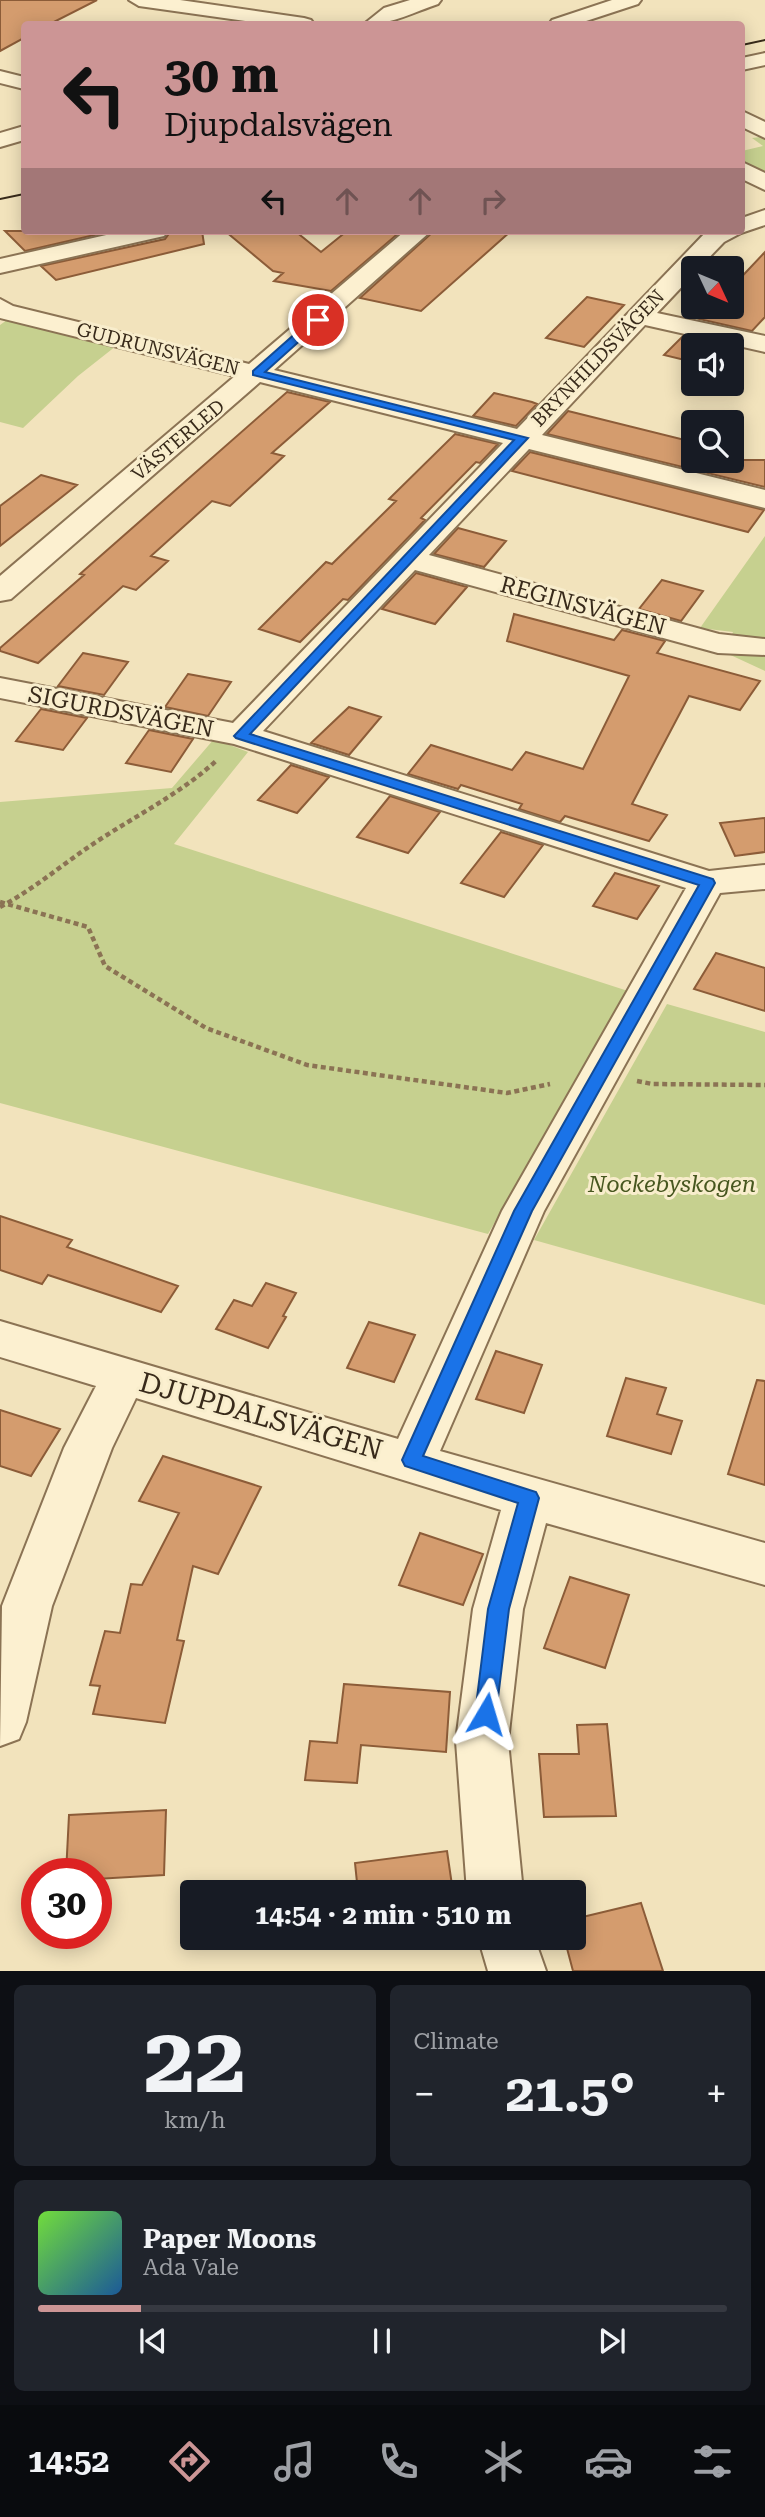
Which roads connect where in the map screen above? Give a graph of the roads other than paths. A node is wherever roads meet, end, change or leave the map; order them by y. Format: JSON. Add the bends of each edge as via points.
{"nodes":[{"id":1,"x":139,"y":0,"type":"edge"},
{"id":2,"x":431,"y":0,"type":"edge"},
{"id":3,"x":631,"y":0,"type":"edge"},
{"id":4,"x":283,"y":21,"type":"edge"},
{"id":5,"x":378,"y":21,"type":"edge"},
{"id":6,"x":574,"y":21,"type":"edge"},
{"id":7,"x":765,"y":59,"type":"edge"},
{"id":8,"x":745,"y":63,"type":"edge"},
{"id":9,"x":0,"y":77,"type":"edge"},
{"id":10,"x":21,"y":82,"type":"edge"},
{"id":11,"x":745,"y":120,"type":"edge"},
{"id":12,"x":765,"y":131,"type":"edge"},
{"id":13,"x":21,"y":134,"type":"edge"},
{"id":14,"x":745,"y":136,"type":"edge"},
{"id":15,"x":0,"y":139,"type":"edge"},
{"id":16,"x":765,"y":217,"type":"edge"},
{"id":17,"x":745,"y":225,"type":"edge"},
{"id":18,"x":138,"y":235,"type":"edge"},
{"id":19,"x":414,"y":235,"type":"edge"},
{"id":20,"x":720,"y":235,"type":"edge"},
{"id":21,"x":0,"y":266,"type":"edge"},
{"id":22,"x":1,"y":310,"type":"edge"},
{"id":23,"x":638,"y":316,"type":"junction"},
{"id":24,"x":765,"y":344,"type":"edge"},
{"id":25,"x":257,"y":373,"type":"junction"},
{"id":26,"x":522,"y":438,"type":"junction"},
{"id":27,"x":765,"y":499,"type":"edge"},
{"id":28,"x":407,"y":559,"type":"junction"},
{"id":29,"x":0,"y":592,"type":"edge"},
{"id":30,"x":760,"y":647,"type":"dead end"},
{"id":31,"x":0,"y":688,"type":"edge"},
{"id":32,"x":241,"y":736,"type":"junction"},
{"id":33,"x":765,"y":877,"type":"edge"},
{"id":34,"x":707,"y":883,"type":"junction"},
{"id":35,"x":0,"y":1339,"type":"edge"},
{"id":36,"x":124,"y":1376,"type":"junction"},
{"id":37,"x":412,"y":1460,"type":"junction"},
{"id":38,"x":529,"y":1498,"type":"junction"},
{"id":39,"x":765,"y":1564,"type":"edge"},
{"id":40,"x":0,"y":1722,"type":"edge"},
{"id":41,"x":494,"y":1880,"type":"edge"},
{"id":42,"x":510,"y":1950,"type":"edge"},
{"id":43,"x":517,"y":1971,"type":"edge"}],
"edges":[{"from":1,"to":4,"type":"street"},
{"from":2,"to":5,"type":"street","via":[[391,12]]},
{"from":3,"to":6,"type":"street"},
{"from":7,"to":8,"type":"street"},
{"from":9,"to":10,"type":"street"},
{"from":11,"to":12,"type":"street"},
{"from":12,"to":14,"type":"street"},
{"from":13,"to":15,"type":"street"},
{"from":16,"to":17,"type":"street"},
{"from":18,"to":21,"type":"street"},
{"from":19,"to":25,"type":"street","name":"VÄSTERLED"},
{"from":20,"to":23,"type":"street","name":"BRYNHILDSVÄGEN"},
{"from":22,"to":25,"type":"street","name":"GUDRUNSVÄGEN"},
{"from":23,"to":24,"type":"street"},
{"from":23,"to":26,"type":"street","name":"BRYNHILDSVÄGEN"},
{"from":25,"to":26,"type":"street","name":"GUDRUNSVÄGEN"},
{"from":25,"to":29,"type":"street","name":"VÄSTERLED"},
{"from":26,"to":27,"type":"street","name":"GUDRUNSVÄGEN"},
{"from":26,"to":28,"type":"street","name":"BRYNHILDSVÄGEN"},
{"from":28,"to":30,"type":"street","name":"REGINSVÄGEN","via":[[718,643]]},
{"from":28,"to":32,"type":"street","name":"BRYNHILDSVÄGEN"},
{"from":31,"to":32,"type":"street","name":"SIGURDSVÄGEN"},
{"from":32,"to":34,"type":"street","name":"SIGURDSVÄGEN"},
{"from":33,"to":34,"type":"street","name":"SIGURDSVÄGEN"},
{"from":34,"to":37,"type":"street","via":[[523,1211]]},
{"from":35,"to":36,"type":"street","name":"DJUPDALSVÄGEN"},
{"from":36,"to":37,"type":"street","name":"DJUPDALSVÄGEN"},
{"from":36,"to":40,"type":"street","via":[[88,1448],[27,1606]]},
{"from":37,"to":38,"type":"street","name":"DJUPDALSVÄGEN"},
{"from":38,"to":39,"type":"street","name":"DJUPDALSVÄGEN"},
{"from":38,"to":41,"type":"street","via":[[498,1609],[482,1741]]},
{"from":42,"to":43,"type":"street"}]}
